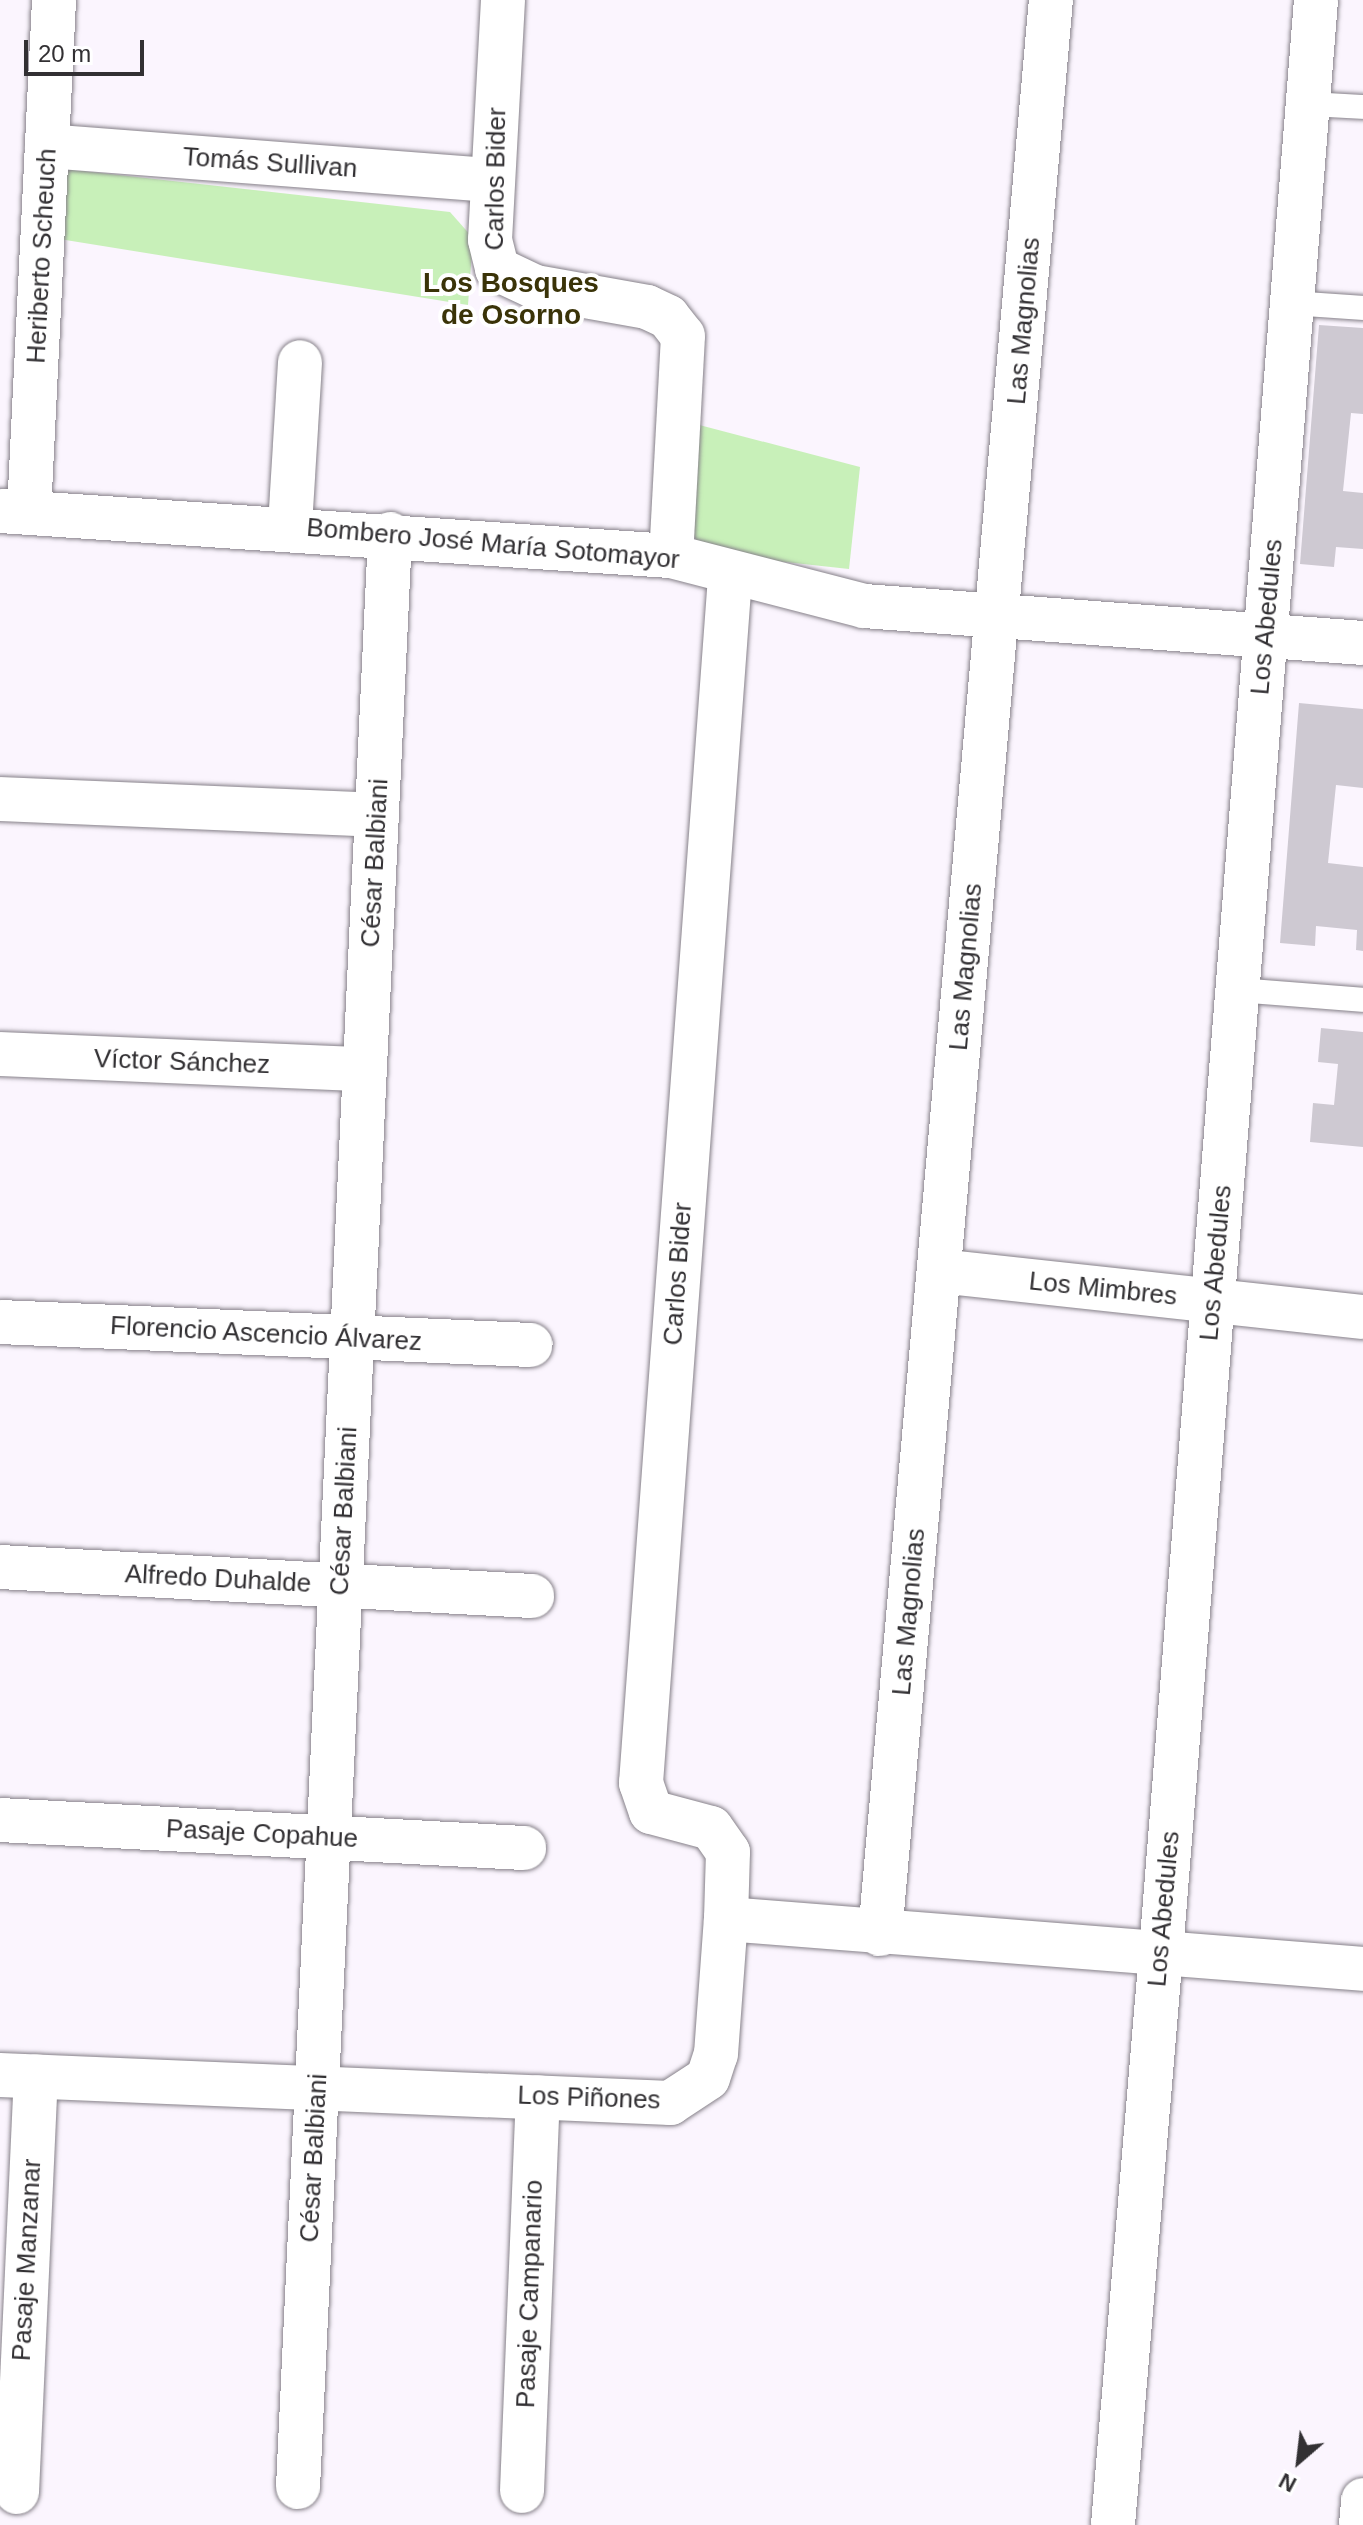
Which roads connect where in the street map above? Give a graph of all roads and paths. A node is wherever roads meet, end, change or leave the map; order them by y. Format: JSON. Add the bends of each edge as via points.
{"nodes":[{"id":1,"x":54,"y":0,"type":"edge"},
{"id":2,"x":503,"y":0,"type":"edge"},
{"id":3,"x":1051,"y":0,"type":"edge"},
{"id":4,"x":1316,"y":0,"type":"edge"},
{"id":5,"x":1308,"y":104,"type":"junction"},
{"id":6,"x":1363,"y":107,"type":"edge"},
{"id":7,"x":47,"y":146,"type":"junction"},
{"id":8,"x":492,"y":180,"type":"junction"},
{"id":9,"x":1292,"y":303,"type":"junction"},
{"id":10,"x":1363,"y":308,"type":"edge"},
{"id":11,"x":300,"y":362,"type":"dead end"},
{"id":12,"x":8,"y":512,"type":"edge"},
{"id":13,"x":290,"y":526,"type":"junction"},
{"id":14,"x":390,"y":534,"type":"junction"},
{"id":15,"x":671,"y":556,"type":"junction"},
{"id":16,"x":730,"y":576,"type":"junction"},
{"id":17,"x":998,"y":617,"type":"junction"},
{"id":18,"x":1266,"y":634,"type":"junction"},
{"id":19,"x":1363,"y":643,"type":"edge"},
{"id":20,"x":0,"y":799,"type":"edge"},
{"id":21,"x":377,"y":815,"type":"junction"},
{"id":22,"x":1237,"y":990,"type":"junction"},
{"id":23,"x":1363,"y":1000,"type":"edge"},
{"id":24,"x":0,"y":1054,"type":"edge"},
{"id":25,"x":365,"y":1069,"type":"junction"},
{"id":26,"x":939,"y":1271,"type":"junction"},
{"id":27,"x":1213,"y":1301,"type":"junction"},
{"id":28,"x":1363,"y":1317,"type":"edge"},
{"id":29,"x":0,"y":1322,"type":"edge"},
{"id":30,"x":352,"y":1338,"type":"junction"},
{"id":31,"x":531,"y":1345,"type":"dead end"},
{"id":32,"x":0,"y":1567,"type":"edge"},
{"id":33,"x":341,"y":1585,"type":"junction"},
{"id":34,"x":532,"y":1596,"type":"dead end"},
{"id":35,"x":0,"y":1820,"type":"edge"},
{"id":36,"x":329,"y":1837,"type":"junction"},
{"id":37,"x":524,"y":1848,"type":"dead end"},
{"id":38,"x":726,"y":1919,"type":"junction"},
{"id":39,"x":880,"y":1934,"type":"junction"},
{"id":40,"x":1161,"y":1953,"type":"junction"},
{"id":41,"x":1363,"y":1969,"type":"edge"},
{"id":42,"x":18,"y":2076,"type":"edge"},
{"id":43,"x":317,"y":2088,"type":"junction"},
{"id":44,"x":538,"y":2097,"type":"junction"},
{"id":45,"x":298,"y":2487,"type":"dead end"},
{"id":46,"x":522,"y":2491,"type":"dead end"},
{"id":47,"x":17,"y":2492,"type":"dead end"},
{"id":48,"x":1363,"y":2500,"type":"edge"},
{"id":49,"x":1113,"y":2525,"type":"edge"},
{"id":50,"x":1361,"y":2525,"type":"edge"}],
"edges":[{"from":1,"to":7,"type":"street","name":"Heriberto Scheuch"},
{"from":2,"to":8,"type":"street","name":"Carlos Bider"},
{"from":3,"to":17,"type":"street","name":"Las Magnolias"},
{"from":4,"to":5,"type":"street","name":"Los Abedules"},
{"from":5,"to":6,"type":"lane"},
{"from":5,"to":9,"type":"street","name":"Los Abedules"},
{"from":7,"to":8,"type":"street","name":"Tomás Sullivan"},
{"from":7,"to":12,"type":"street","name":"Heriberto Scheuch"},
{"from":8,"to":15,"type":"street","name":"Carlos Bider","via":[[497,269],[535,287],[647,307],[668,317],[683,336]]},
{"from":9,"to":10,"type":"lane"},
{"from":9,"to":18,"type":"street","name":"Los Abedules"},
{"from":11,"to":13,"type":"street"},
{"from":12,"to":13,"type":"street","name":"Bombero José María Sotomayor"},
{"from":13,"to":14,"type":"street","name":"Bombero José María Sotomayor"},
{"from":14,"to":15,"type":"street","name":"Bombero José María Sotomayor"},
{"from":14,"to":21,"type":"street","name":"César Balbiani"},
{"from":15,"to":16,"type":"street","name":"Bombero José María Sotomayor"},
{"from":16,"to":17,"type":"street","name":"Bombero José María Sotomayor","via":[[830,601]]},
{"from":16,"to":38,"type":"street","name":"Carlos Bider","via":[[641,1783],[651,1812],[711,1828],[728,1852]]},
{"from":17,"to":18,"type":"street","name":"Bombero José María Sotomayor"},
{"from":17,"to":26,"type":"street","name":"Las Magnolias"},
{"from":18,"to":19,"type":"street","name":"Bombero José María Sotomayor"},
{"from":18,"to":22,"type":"street","name":"Los Abedules"},
{"from":20,"to":21,"type":"street"},
{"from":21,"to":25,"type":"street","name":"César Balbiani"},
{"from":22,"to":23,"type":"lane"},
{"from":22,"to":27,"type":"street","name":"Los Abedules"},
{"from":24,"to":25,"type":"street","name":"Víctor Sánchez"},
{"from":25,"to":30,"type":"street","name":"César Balbiani"},
{"from":26,"to":27,"type":"street","name":"Los Mimbres"},
{"from":26,"to":39,"type":"street","name":"Las Magnolias"},
{"from":27,"to":28,"type":"street","name":"Los Mimbres"},
{"from":27,"to":40,"type":"street","name":"Los Abedules"},
{"from":29,"to":30,"type":"street","name":"Florencio Ascencio Álvarez"},
{"from":30,"to":31,"type":"street","name":"Florencio Ascencio Álvarez"},
{"from":30,"to":33,"type":"street","name":"César Balbiani"},
{"from":32,"to":33,"type":"street","name":"Alfredo Duhalde"},
{"from":33,"to":34,"type":"street","name":"Alfredo Duhalde"},
{"from":33,"to":36,"type":"street","name":"César Balbiani"},
{"from":35,"to":36,"type":"street","name":"Pasaje Copahue"},
{"from":36,"to":37,"type":"street","name":"Pasaje Copahue"},
{"from":36,"to":43,"type":"street","name":"César Balbiani"},
{"from":38,"to":39,"type":"street"},
{"from":38,"to":44,"type":"street","name":"Los Piñones","via":[[708,2078],[670,2103]]},
{"from":39,"to":40,"type":"street"},
{"from":40,"to":41,"type":"street"},
{"from":40,"to":49,"type":"street","name":"Los Abedules"},
{"from":42,"to":43,"type":"street","name":"Los Piñones"},
{"from":42,"to":47,"type":"street","name":"Pasaje Manzanar"},
{"from":43,"to":44,"type":"street","name":"Los Piñones"},
{"from":43,"to":45,"type":"street","name":"César Balbiani"},
{"from":44,"to":46,"type":"street","name":"Pasaje Campanario"},
{"from":48,"to":50,"type":"street"}]}
